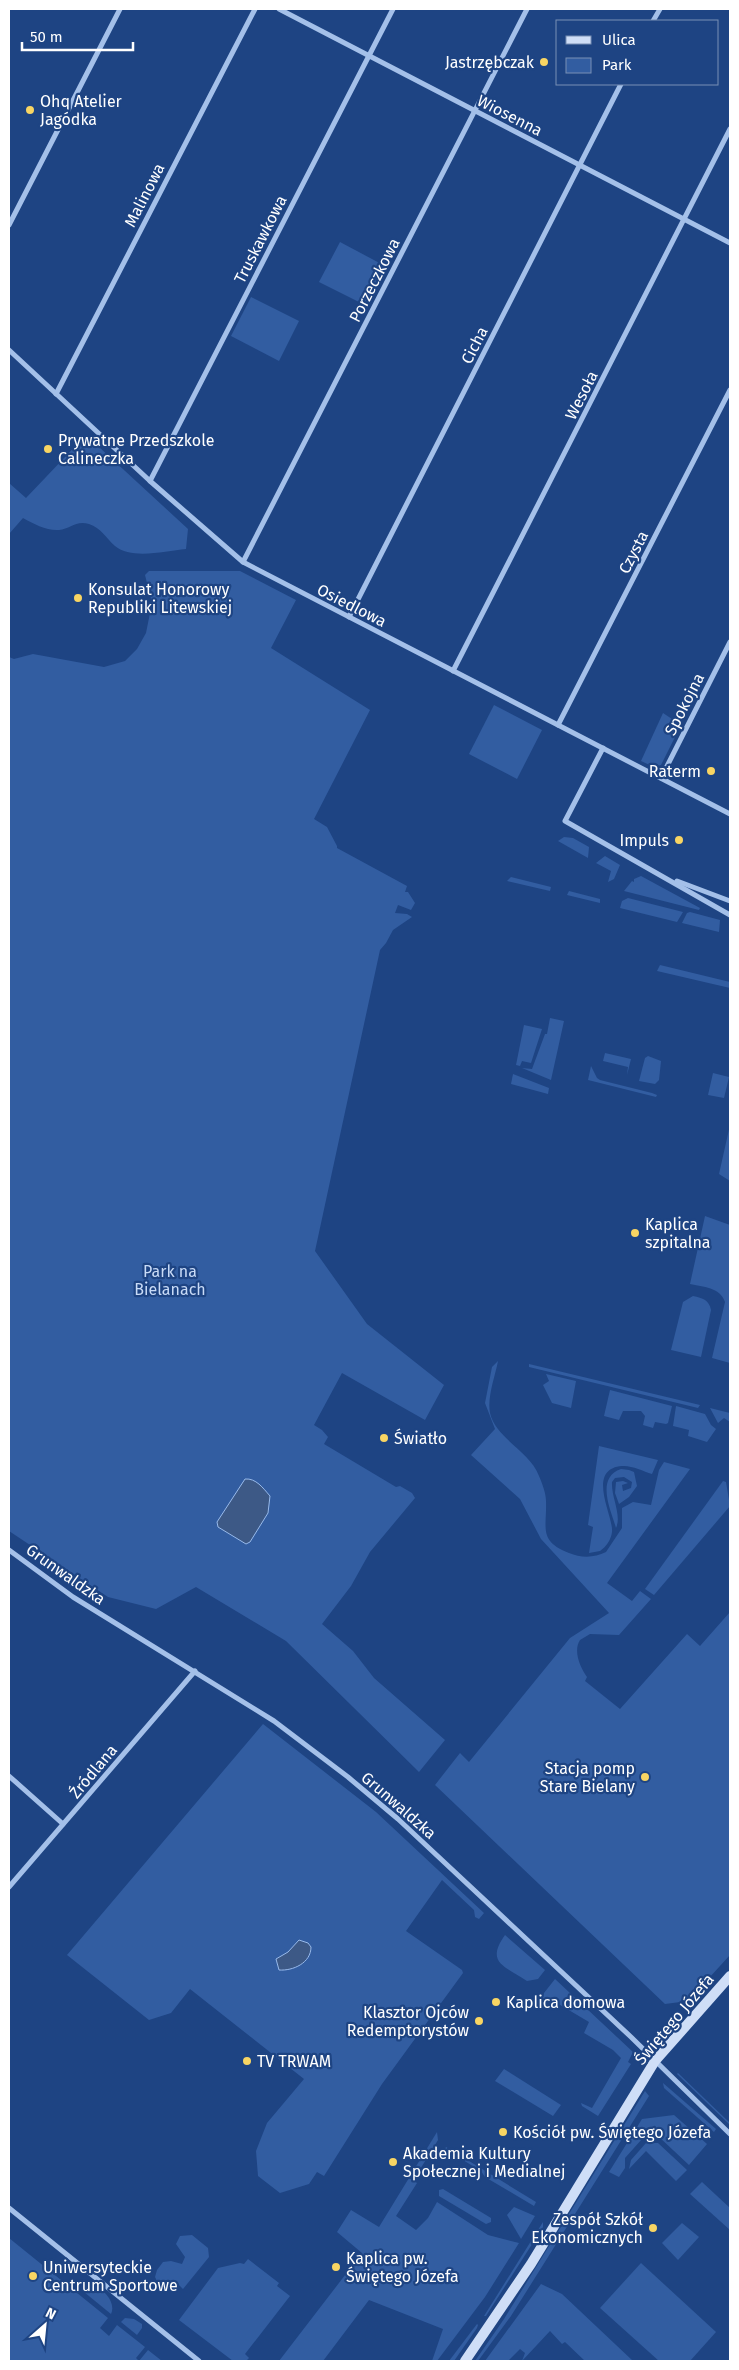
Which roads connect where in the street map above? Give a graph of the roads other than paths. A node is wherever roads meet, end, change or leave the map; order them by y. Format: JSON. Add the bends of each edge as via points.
{"nodes":[{"id":1,"x":120,"y":9,"type":"edge"},
{"id":2,"x":255,"y":9,"type":"edge"},
{"id":3,"x":279,"y":9,"type":"edge"},
{"id":4,"x":392,"y":9,"type":"edge"},
{"id":5,"x":528,"y":9,"type":"edge"},
{"id":6,"x":660,"y":9,"type":"edge"},
{"id":7,"x":654,"y":20,"type":"edge"},
{"id":8,"x":369,"y":55,"type":"junction"},
{"id":9,"x":620,"y":85,"type":"edge"},
{"id":10,"x":475,"y":110,"type":"junction"},
{"id":11,"x":730,"y":129,"type":"edge"},
{"id":12,"x":580,"y":165,"type":"junction"},
{"id":13,"x":684,"y":219,"type":"junction"},
{"id":14,"x":9,"y":225,"type":"edge"},
{"id":15,"x":730,"y":243,"type":"edge"},
{"id":16,"x":9,"y":350,"type":"edge"},
{"id":17,"x":730,"y":390,"type":"edge"},
{"id":18,"x":56,"y":394,"type":"junction"},
{"id":19,"x":150,"y":481,"type":"junction"},
{"id":20,"x":243,"y":562,"type":"junction"},
{"id":21,"x":349,"y":617,"type":"junction"},
{"id":22,"x":730,"y":642,"type":"edge"},
{"id":23,"x":453,"y":671,"type":"junction"},
{"id":24,"x":558,"y":725,"type":"junction"},
{"id":25,"x":603,"y":748,"type":"junction"},
{"id":26,"x":660,"y":778,"type":"junction"},
{"id":27,"x":730,"y":814,"type":"edge"},
{"id":28,"x":663,"y":876,"type":"junction"},
{"id":29,"x":730,"y":901,"type":"edge"},
{"id":30,"x":730,"y":915,"type":"edge"},
{"id":31,"x":9,"y":1550,"type":"edge"},
{"id":32,"x":195,"y":1671,"type":"junction"},
{"id":33,"x":9,"y":1776,"type":"edge"},
{"id":34,"x":64,"y":1824,"type":"junction"},
{"id":35,"x":9,"y":1887,"type":"edge"},
{"id":36,"x":730,"y":1976,"type":"edge"},
{"id":37,"x":655,"y":2061,"type":"junction"},
{"id":38,"x":730,"y":2134,"type":"edge"},
{"id":39,"x":9,"y":2208,"type":"edge"},
{"id":40,"x":199,"y":2361,"type":"edge"},
{"id":41,"x":465,"y":2361,"type":"edge"}],
"edges":[{"from":1,"to":14,"type":"street"},
{"from":2,"to":18,"type":"street","name":"Malinowa"},
{"from":3,"to":8,"type":"street","name":"Wiosenna"},
{"from":4,"to":8,"type":"street","name":"Truskawkowa"},
{"from":5,"to":10,"type":"street","name":"Porzeczkowa"},
{"from":6,"to":7,"type":"street"},
{"from":8,"to":10,"type":"street","name":"Wiosenna"},
{"from":8,"to":19,"type":"street","name":"Truskawkowa"},
{"from":9,"to":12,"type":"street","name":"Cicha"},
{"from":10,"to":12,"type":"street","name":"Wiosenna"},
{"from":10,"to":20,"type":"street","name":"Porzeczkowa"},
{"from":11,"to":13,"type":"street","name":"Wesoła"},
{"from":12,"to":13,"type":"street","name":"Wiosenna"},
{"from":12,"to":21,"type":"street","name":"Cicha"},
{"from":13,"to":15,"type":"street","name":"Wiosenna"},
{"from":13,"to":23,"type":"street","name":"Wesoła"},
{"from":16,"to":18,"type":"street","name":"Osiedlowa"},
{"from":17,"to":24,"type":"street","name":"Czysta"},
{"from":18,"to":19,"type":"street","name":"Osiedlowa"},
{"from":19,"to":20,"type":"street","name":"Osiedlowa"},
{"from":20,"to":21,"type":"street","name":"Osiedlowa"},
{"from":21,"to":23,"type":"street","name":"Osiedlowa"},
{"from":22,"to":26,"type":"street","name":"Spokojna"},
{"from":23,"to":24,"type":"street","name":"Osiedlowa"},
{"from":24,"to":25,"type":"street","name":"Osiedlowa"},
{"from":25,"to":26,"type":"street","name":"Osiedlowa"},
{"from":25,"to":28,"type":"street","via":[[565,821]]},
{"from":26,"to":27,"type":"street","name":"Osiedlowa"},
{"from":28,"to":29,"type":"street"},
{"from":28,"to":30,"type":"street"},
{"from":31,"to":32,"type":"street","name":"Grunwaldzka","via":[[73,1597]]},
{"from":32,"to":34,"type":"street","name":"Źródlana"},
{"from":32,"to":37,"type":"street","name":"Grunwaldzka","via":[[274,1721],[398,1819]]},
{"from":33,"to":34,"type":"street"},
{"from":34,"to":35,"type":"street","name":"Źródlana"},
{"from":36,"to":37,"type":"street","name":"Świętego Józefa"},
{"from":37,"to":38,"type":"street","name":"Grunwaldzka"},
{"from":37,"to":41,"type":"street","name":"Świętego Józefa","via":[[530,2264]]},
{"from":39,"to":40,"type":"street"}]}
